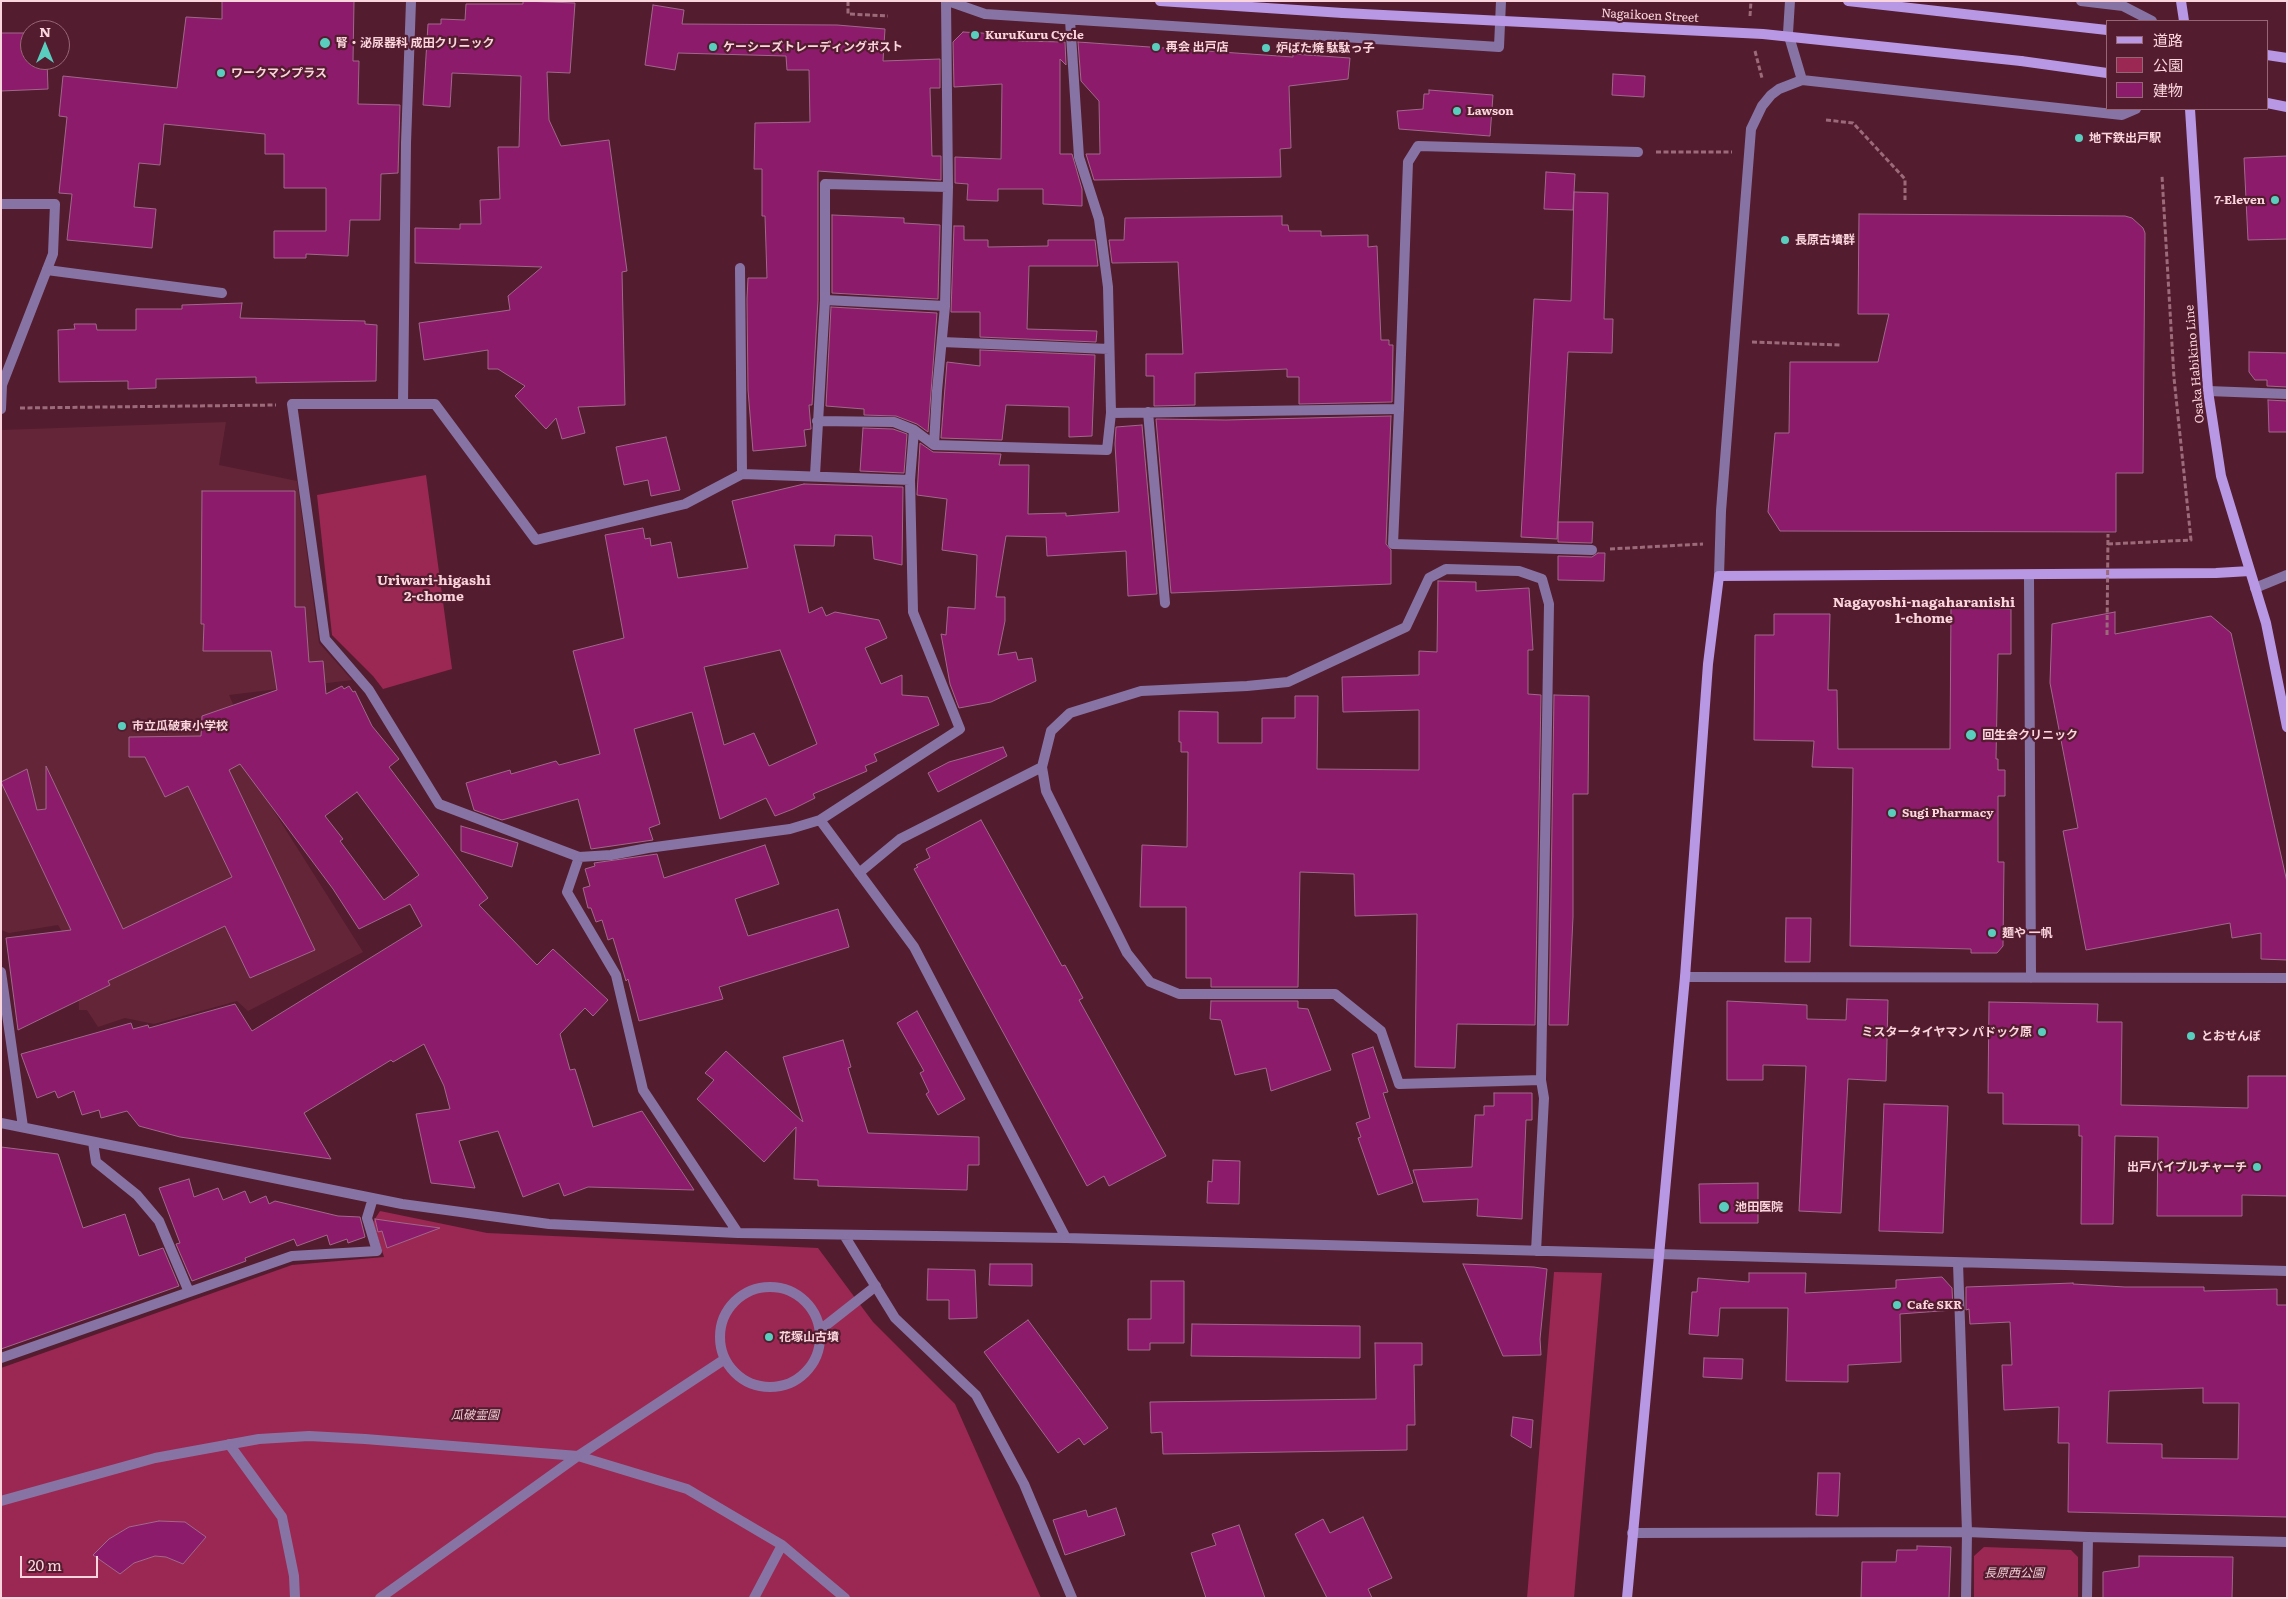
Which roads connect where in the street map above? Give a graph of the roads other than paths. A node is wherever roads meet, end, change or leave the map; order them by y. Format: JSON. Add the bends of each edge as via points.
{"nodes":[{"id":1,"x":411,"y":1,"type":"edge"},
{"id":2,"x":947,"y":1,"type":"edge"},
{"id":3,"x":1160,"y":1,"type":"edge"},
{"id":4,"x":1502,"y":1,"type":"edge"},
{"id":5,"x":1790,"y":1,"type":"edge"},
{"id":6,"x":1848,"y":1,"type":"edge"},
{"id":7,"x":2081,"y":1,"type":"edge"},
{"id":8,"x":2181,"y":1,"type":"edge"},
{"id":9,"x":1070,"y":20,"type":"junction"},
{"id":10,"x":2150,"y":20,"type":"edge"},
{"id":11,"x":2184,"y":20,"type":"edge"},
{"id":12,"x":2106,"y":30,"type":"edge"},
{"id":13,"x":2268,"y":54,"type":"edge"},
{"id":14,"x":2287,"y":58,"type":"edge"},
{"id":15,"x":2106,"y":73,"type":"edge"},
{"id":16,"x":1802,"y":80,"type":"junction"},
{"id":17,"x":2268,"y":103,"type":"edge"},
{"id":18,"x":2287,"y":107,"type":"edge"},
{"id":19,"x":2133,"y":110,"type":"edge"},
{"id":20,"x":2190,"y":110,"type":"edge"},
{"id":21,"x":1638,"y":152,"type":"road end"},
{"id":22,"x":948,"y":187,"type":"junction"},
{"id":23,"x":1,"y":204,"type":"edge"},
{"id":24,"x":740,"y":268,"type":"dead end"},
{"id":25,"x":47,"y":270,"type":"junction"},
{"id":26,"x":222,"y":293,"type":"dead end"},
{"id":27,"x":826,"y":300,"type":"junction"},
{"id":28,"x":945,"y":306,"type":"junction"},
{"id":29,"x":942,"y":342,"type":"junction"},
{"id":30,"x":1109,"y":350,"type":"junction"},
{"id":31,"x":2208,"y":391,"type":"junction"},
{"id":32,"x":2287,"y":394,"type":"edge"},
{"id":33,"x":403,"y":403,"type":"junction"},
{"id":34,"x":1,"y":409,"type":"edge"},
{"id":35,"x":1399,"y":409,"type":"junction"},
{"id":36,"x":1148,"y":412,"type":"junction"},
{"id":37,"x":1111,"y":413,"type":"junction"},
{"id":38,"x":817,"y":421,"type":"junction"},
{"id":39,"x":914,"y":430,"type":"junction"},
{"id":40,"x":934,"y":445,"type":"junction"},
{"id":41,"x":742,"y":474,"type":"junction"},
{"id":42,"x":815,"y":475,"type":"junction"},
{"id":43,"x":910,"y":480,"type":"junction"},
{"id":44,"x":1592,"y":550,"type":"road end"},
{"id":45,"x":2250,"y":571,"type":"junction"},
{"id":46,"x":2029,"y":574,"type":"junction"},
{"id":47,"x":2287,"y":575,"type":"edge"},
{"id":48,"x":1720,"y":576,"type":"junction"},
{"id":49,"x":2255,"y":588,"type":"junction"},
{"id":50,"x":1165,"y":603,"type":"dead end"},
{"id":51,"x":2287,"y":727,"type":"edge"},
{"id":52,"x":1042,"y":767,"type":"junction"},
{"id":53,"x":820,"y":820,"type":"junction"},
{"id":54,"x":579,"y":857,"type":"junction"},
{"id":55,"x":859,"y":873,"type":"junction"},
{"id":56,"x":1,"y":972,"type":"edge"},
{"id":57,"x":1685,"y":977,"type":"junction"},
{"id":58,"x":2030,"y":978,"type":"junction"},
{"id":59,"x":2287,"y":978,"type":"edge"},
{"id":60,"x":1541,"y":1080,"type":"junction"},
{"id":61,"x":1,"y":1123,"type":"edge"},
{"id":62,"x":23,"y":1127,"type":"junction"},
{"id":63,"x":93,"y":1142,"type":"junction"},
{"id":64,"x":373,"y":1198,"type":"junction"},
{"id":65,"x":738,"y":1233,"type":"junction"},
{"id":66,"x":844,"y":1235,"type":"junction"},
{"id":67,"x":1066,"y":1238,"type":"junction"},
{"id":68,"x":1536,"y":1252,"type":"junction"},
{"id":69,"x":1658,"y":1254,"type":"junction"},
{"id":70,"x":1958,"y":1263,"type":"junction"},
{"id":71,"x":2287,"y":1272,"type":"edge"},
{"id":72,"x":876,"y":1286,"type":"junction"},
{"id":73,"x":189,"y":1292,"type":"junction"},
{"id":74,"x":820,"y":1330,"type":"junction"},
{"id":75,"x":1,"y":1358,"type":"edge"},
{"id":76,"x":725,"y":1359,"type":"junction"},
{"id":77,"x":229,"y":1444,"type":"junction"},
{"id":78,"x":578,"y":1456,"type":"junction"},
{"id":79,"x":1,"y":1501,"type":"edge"},
{"id":80,"x":1967,"y":1532,"type":"junction"},
{"id":81,"x":1632,"y":1533,"type":"junction"},
{"id":82,"x":2088,"y":1537,"type":"junction"},
{"id":83,"x":2287,"y":1542,"type":"edge"},
{"id":84,"x":782,"y":1545,"type":"junction"},
{"id":85,"x":294,"y":1598,"type":"edge"},
{"id":86,"x":380,"y":1598,"type":"edge"},
{"id":87,"x":754,"y":1598,"type":"edge"},
{"id":88,"x":845,"y":1598,"type":"edge"},
{"id":89,"x":1072,"y":1598,"type":"edge"},
{"id":90,"x":1627,"y":1598,"type":"edge"},
{"id":91,"x":1966,"y":1598,"type":"edge"},
{"id":92,"x":2087,"y":1598,"type":"edge"}],
"edges":[{"from":1,"to":33,"type":"street"},
{"from":2,"to":9,"type":"street","via":[[985,14]]},
{"from":2,"to":22,"type":"street"},
{"from":3,"to":15,"type":"main road","name":"Nagaikoen Street","bridge":true,"via":[[1763,34]]},
{"from":4,"to":9,"type":"street","via":[[1499,47]]},
{"from":5,"to":16,"type":"street","via":[[1788,33]]},
{"from":6,"to":12,"type":"main road"},
{"from":7,"to":10,"type":"street","via":[[2123,6]]},
{"from":8,"to":11,"type":"main road"},
{"from":9,"to":30,"type":"street","via":[[1079,157],[1099,220],[1108,287]]},
{"from":13,"to":14,"type":"main road"},
{"from":16,"to":19,"type":"street","via":[[2122,114]]},
{"from":16,"to":48,"type":"street","via":[[1779,90],[1762,106],[1751,129],[1720,511]]},
{"from":17,"to":18,"type":"main road"},
{"from":20,"to":31,"type":"main road","name":"Osaka Habikino Line"},
{"from":21,"to":35,"type":"street","via":[[1418,146],[1408,162]]},
{"from":22,"to":27,"type":"street","via":[[826,184]]},
{"from":22,"to":28,"type":"street"},
{"from":23,"to":25,"type":"street","via":[[55,204],[53,254]]},
{"from":24,"to":41,"type":"street"},
{"from":25,"to":26,"type":"street"},
{"from":25,"to":34,"type":"street","via":[[2,385]]},
{"from":27,"to":28,"type":"street"},
{"from":27,"to":38,"type":"street"},
{"from":28,"to":29,"type":"street"},
{"from":29,"to":30,"type":"street"},
{"from":29,"to":40,"type":"street"},
{"from":30,"to":37,"type":"street"},
{"from":31,"to":32,"type":"street"},
{"from":31,"to":45,"type":"main road","name":"Osaka Habikino Line","via":[[2221,476]]},
{"from":33,"to":41,"type":"street","via":[[435,404],[536,540],[685,504]]},
{"from":33,"to":54,"type":"street","via":[[292,404],[325,639],[369,690],[439,804]]},
{"from":35,"to":36,"type":"street"},
{"from":35,"to":44,"type":"street","via":[[1393,544]]},
{"from":36,"to":37,"type":"street"},
{"from":36,"to":50,"type":"street"},
{"from":37,"to":40,"type":"street","via":[[1107,450]]},
{"from":38,"to":39,"type":"street","via":[[894,422]]},
{"from":38,"to":42,"type":"street"},
{"from":39,"to":40,"type":"street"},
{"from":39,"to":43,"type":"street"},
{"from":41,"to":42,"type":"street"},
{"from":42,"to":43,"type":"street"},
{"from":43,"to":53,"type":"street","via":[[913,612],[960,729]]},
{"from":45,"to":46,"type":"main road"},
{"from":45,"to":49,"type":"main road","name":"Osaka Habikino Line"},
{"from":46,"to":48,"type":"main road"},
{"from":46,"to":58,"type":"street"},
{"from":47,"to":49,"type":"street"},
{"from":48,"to":57,"type":"main road","via":[[1708,664]]},
{"from":49,"to":51,"type":"main road","name":"Osaka Habikino Line","via":[[2266,622]]},
{"from":52,"to":55,"type":"street","via":[[900,839]]},
{"from":52,"to":60,"type":"street","via":[[1046,791],[1127,952],[1150,982],[1179,994],[1335,994],[1381,1031],[1399,1084]]},
{"from":52,"to":60,"type":"street","via":[[1051,731],[1070,713],[1140,691],[1288,682],[1406,627],[1430,578],[1446,569],[1520,571],[1542,579],[1550,604]]},
{"from":53,"to":54,"type":"street","via":[[790,828]]},
{"from":53,"to":55,"type":"street"},
{"from":54,"to":65,"type":"street","via":[[567,892],[616,975],[643,1090]]},
{"from":55,"to":67,"type":"street","via":[[914,947]]},
{"from":56,"to":62,"type":"street"},
{"from":57,"to":58,"type":"street"},
{"from":57,"to":69,"type":"main road"},
{"from":58,"to":59,"type":"street"},
{"from":60,"to":68,"type":"street","via":[[1544,1098]]},
{"from":61,"to":62,"type":"street"},
{"from":62,"to":63,"type":"street"},
{"from":63,"to":64,"type":"street"},
{"from":63,"to":73,"type":"street","via":[[96,1162],[137,1195],[159,1221]]},
{"from":64,"to":65,"type":"street","via":[[549,1224]]},
{"from":64,"to":73,"type":"street","via":[[367,1218],[376,1251],[292,1256]]},
{"from":65,"to":66,"type":"street"},
{"from":66,"to":67,"type":"street"},
{"from":66,"to":72,"type":"street"},
{"from":67,"to":68,"type":"street"},
{"from":68,"to":69,"type":"street"},
{"from":69,"to":70,"type":"street"},
{"from":69,"to":81,"type":"main road"},
{"from":70,"to":71,"type":"street"},
{"from":70,"to":80,"type":"street"},
{"from":72,"to":74,"type":"street"},
{"from":72,"to":89,"type":"street","via":[[895,1318],[976,1395],[1024,1484]]},
{"from":73,"to":75,"type":"street"},
{"from":74,"to":76,"type":"street","via":[[817,1354],[808,1369],[800,1377],[784,1384],[771,1387],[746,1381]]},
{"from":74,"to":76,"type":"street","via":[[815,1313],[805,1300],[790,1290],[766,1286],[742,1295],[726,1312],[720,1342]]},
{"from":76,"to":78,"type":"street"},
{"from":77,"to":78,"type":"street","via":[[309,1436]]},
{"from":77,"to":79,"type":"street","via":[[155,1458]]},
{"from":77,"to":85,"type":"street","via":[[282,1517],[294,1576]]},
{"from":78,"to":84,"type":"street","via":[[687,1490]]},
{"from":78,"to":86,"type":"street"},
{"from":80,"to":81,"type":"street"},
{"from":80,"to":82,"type":"street"},
{"from":80,"to":91,"type":"street"},
{"from":81,"to":90,"type":"main road"},
{"from":82,"to":83,"type":"street"},
{"from":82,"to":92,"type":"street"},
{"from":84,"to":87,"type":"street"},
{"from":84,"to":88,"type":"street"}]}
